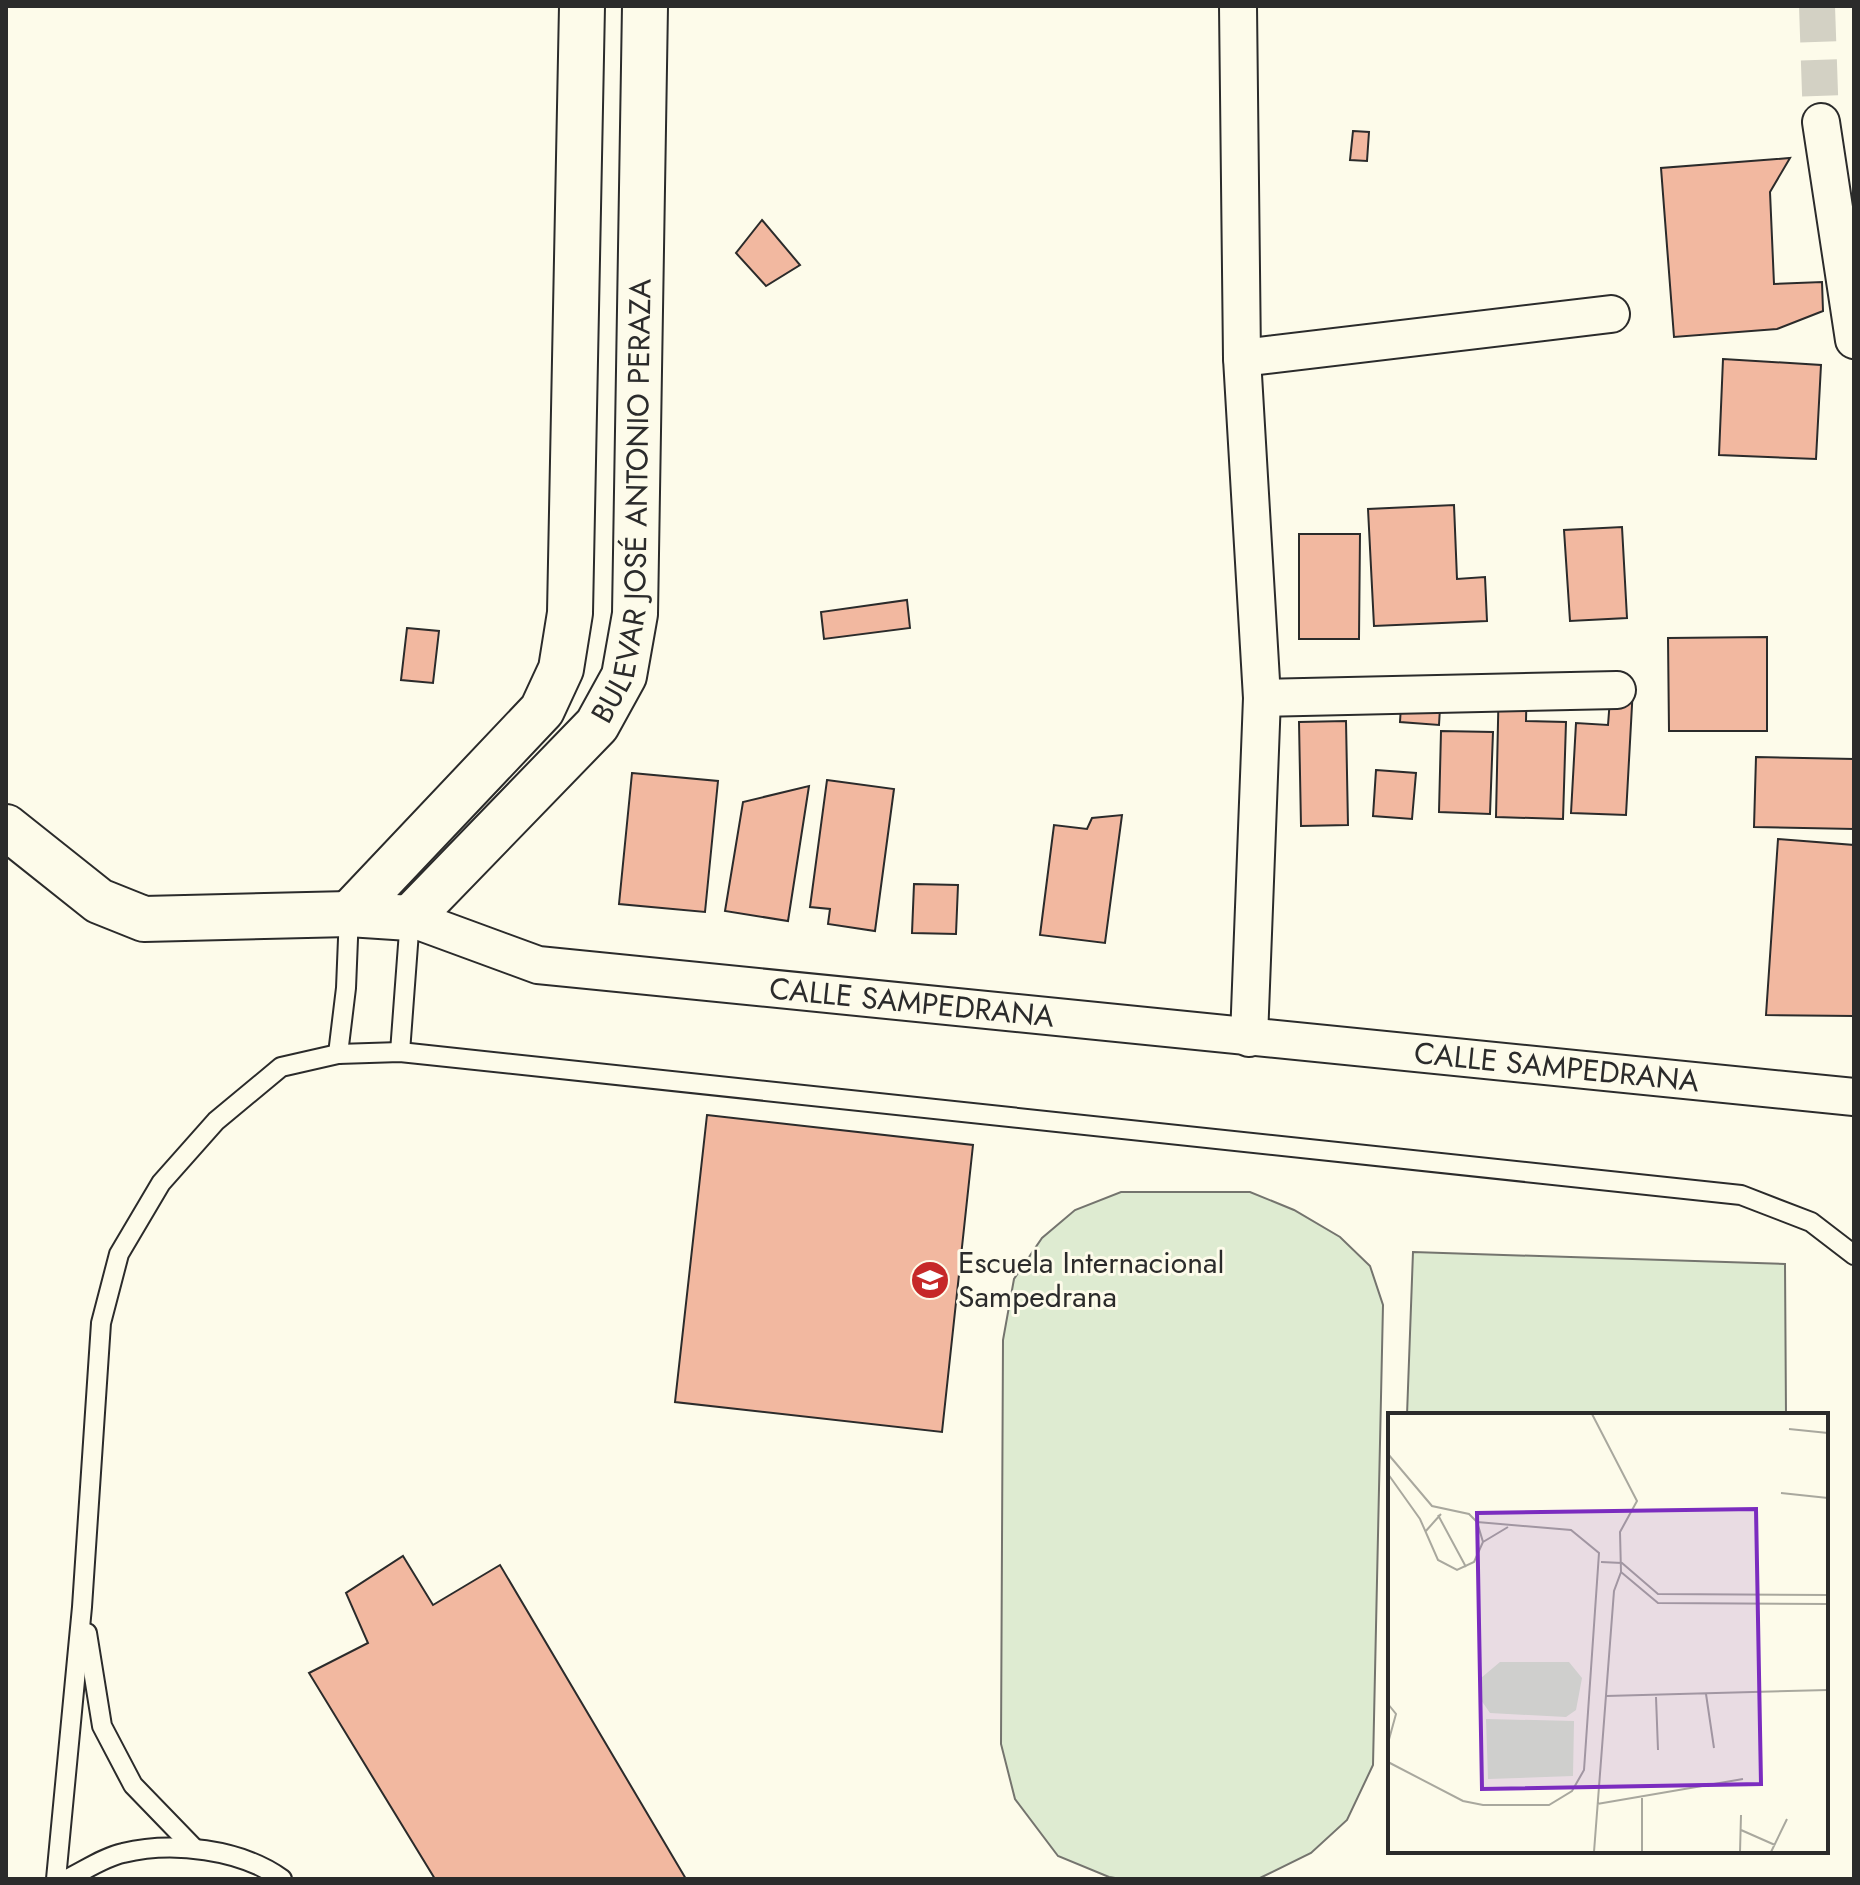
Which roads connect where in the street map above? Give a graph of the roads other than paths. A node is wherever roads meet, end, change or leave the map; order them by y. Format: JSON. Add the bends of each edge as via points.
{"nodes":[{"id":1,"x":582,"y":6,"type":"edge"},
{"id":2,"x":645,"y":6,"type":"edge"},
{"id":3,"x":1238,"y":6,"type":"edge"},
{"id":4,"x":1821,"y":122,"type":"tunnel mouth"},
{"id":5,"x":1611,"y":314,"type":"dead end"},
{"id":6,"x":1854,"y":340,"type":"edge"},
{"id":7,"x":1242,"y":358,"type":"junction"},
{"id":8,"x":1617,"y":690,"type":"dead end"},
{"id":9,"x":1262,"y":698,"type":"junction"},
{"id":10,"x":6,"y":827,"type":"edge"},
{"id":11,"x":349,"y":914,"type":"junction"},
{"id":12,"x":410,"y":918,"type":"junction"},
{"id":13,"x":1249,"y":1038,"type":"junction"},
{"id":14,"x":400,"y":1052,"type":"junction"},
{"id":15,"x":338,"y":1054,"type":"junction"},
{"id":16,"x":1854,"y":1097,"type":"edge"},
{"id":17,"x":1854,"y":1255,"type":"edge"},
{"id":18,"x":82,"y":1607,"type":"junction"},
{"id":19,"x":193,"y":1847,"type":"junction"},
{"id":20,"x":56,"y":1879,"type":"edge"},
{"id":21,"x":67,"y":1879,"type":"edge"},
{"id":22,"x":282,"y":1879,"type":"edge"}],
"edges":[{"from":1,"to":11,"type":"street","name":"BULEVAR JOSÉ ANTONIO PERAZA","via":[[570,613],[561,669],[542,710]]},
{"from":2,"to":12,"type":"street","name":"BULEVAR JOSÉ ANTONIO PERAZA","via":[[635,614],[624,676],[597,725]]},
{"from":3,"to":7,"type":"street"},
{"from":4,"to":6,"type":"street"},
{"from":5,"to":7,"type":"street"},
{"from":7,"to":9,"type":"street"},
{"from":8,"to":9,"type":"street"},
{"from":9,"to":13,"type":"street"},
{"from":10,"to":11,"type":"street","name":"CALLE SAMPEDRANA","via":[[99,901],[144,919]]},
{"from":11,"to":12,"type":"street","name":"CALLE SAMPEDRANA"},
{"from":11,"to":15,"type":"lane"},
{"from":12,"to":13,"type":"street","name":"CALLE SAMPEDRANA","via":[[538,965]]},
{"from":12,"to":14,"type":"lane"},
{"from":13,"to":16,"type":"street","name":"CALLE SAMPEDRANA"},
{"from":14,"to":15,"type":"lane"},
{"from":14,"to":17,"type":"lane","via":[[1741,1195],[1811,1222]]},
{"from":15,"to":18,"type":"lane","via":[[281,1067],[216,1121],[161,1183],[119,1254],[101,1323]]},
{"from":18,"to":19,"type":"lane","via":[[102,1726],[133,1785]]},
{"from":18,"to":20,"type":"lane"},
{"from":19,"to":21,"type":"lane","via":[[122,1853]]},
{"from":19,"to":22,"type":"lane","via":[[266,1867]]}]}
